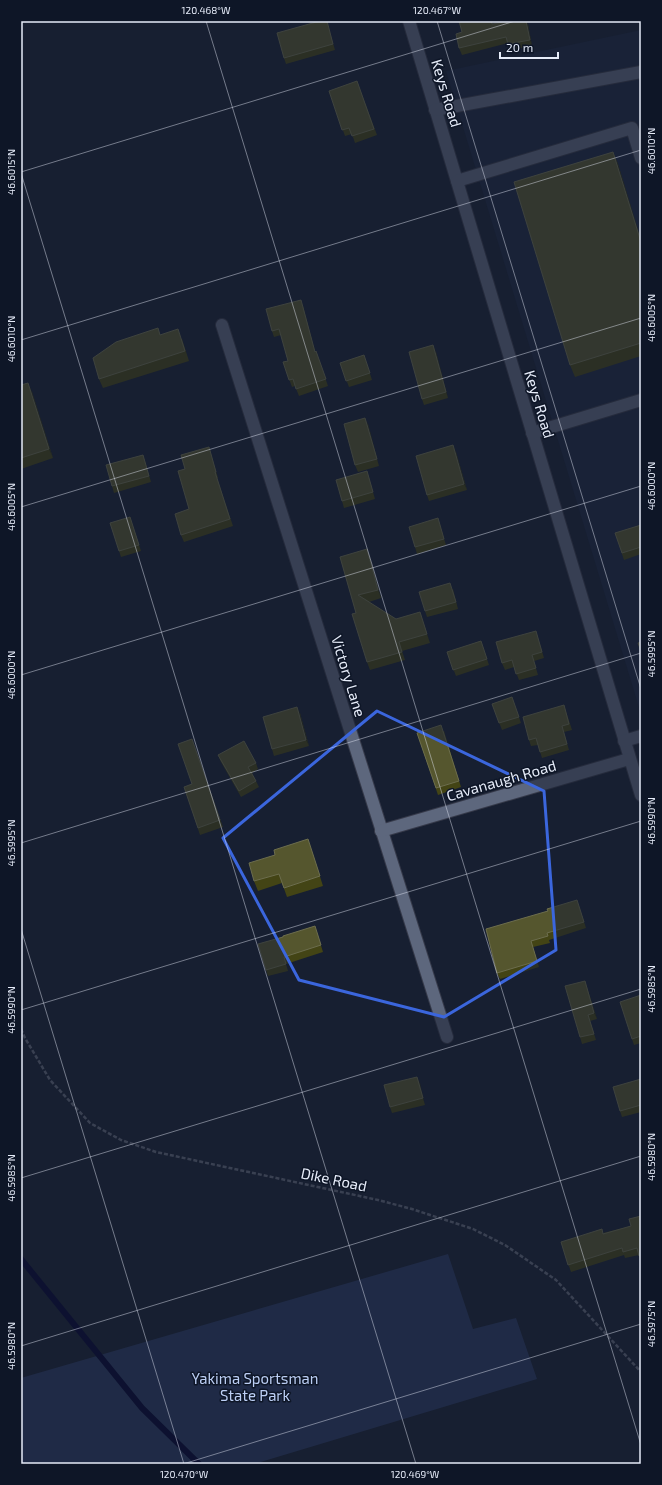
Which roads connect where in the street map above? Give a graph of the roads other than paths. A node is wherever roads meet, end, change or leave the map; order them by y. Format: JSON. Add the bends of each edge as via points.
{"nodes":[{"id":1,"x":409,"y":21,"type":"edge"},
{"id":2,"x":641,"y":72,"type":"edge"},
{"id":3,"x":435,"y":110,"type":"junction"},
{"id":4,"x":641,"y":158,"type":"edge"},
{"id":5,"x":457,"y":181,"type":"junction"},
{"id":6,"x":222,"y":325,"type":"dead end"},
{"id":7,"x":641,"y":400,"type":"edge"},
{"id":8,"x":532,"y":433,"type":"junction"},
{"id":9,"x":641,"y":736,"type":"edge"},
{"id":10,"x":624,"y":741,"type":"junction"},
{"id":11,"x":629,"y":759,"type":"junction"},
{"id":12,"x":641,"y":795,"type":"edge"},
{"id":13,"x":381,"y":831,"type":"junction"},
{"id":14,"x":447,"y":1037,"type":"dead end"}],
"edges":[{"from":1,"to":3,"type":"street","name":"Keys Road"},
{"from":2,"to":3,"type":"street"},
{"from":3,"to":5,"type":"street","name":"Keys Road"},
{"from":4,"to":5,"type":"street","via":[[632,128]]},
{"from":5,"to":8,"type":"street","name":"Keys Road"},
{"from":6,"to":13,"type":"street","name":"Victory Lane"},
{"from":7,"to":8,"type":"street"},
{"from":8,"to":10,"type":"street","name":"Keys Road"},
{"from":9,"to":10,"type":"street"},
{"from":10,"to":11,"type":"street","name":"Keys Road"},
{"from":11,"to":12,"type":"street","name":"Keys Road"},
{"from":11,"to":13,"type":"street","name":"Cavanaugh Road"},
{"from":13,"to":14,"type":"street","name":"Victory Lane"}]}
